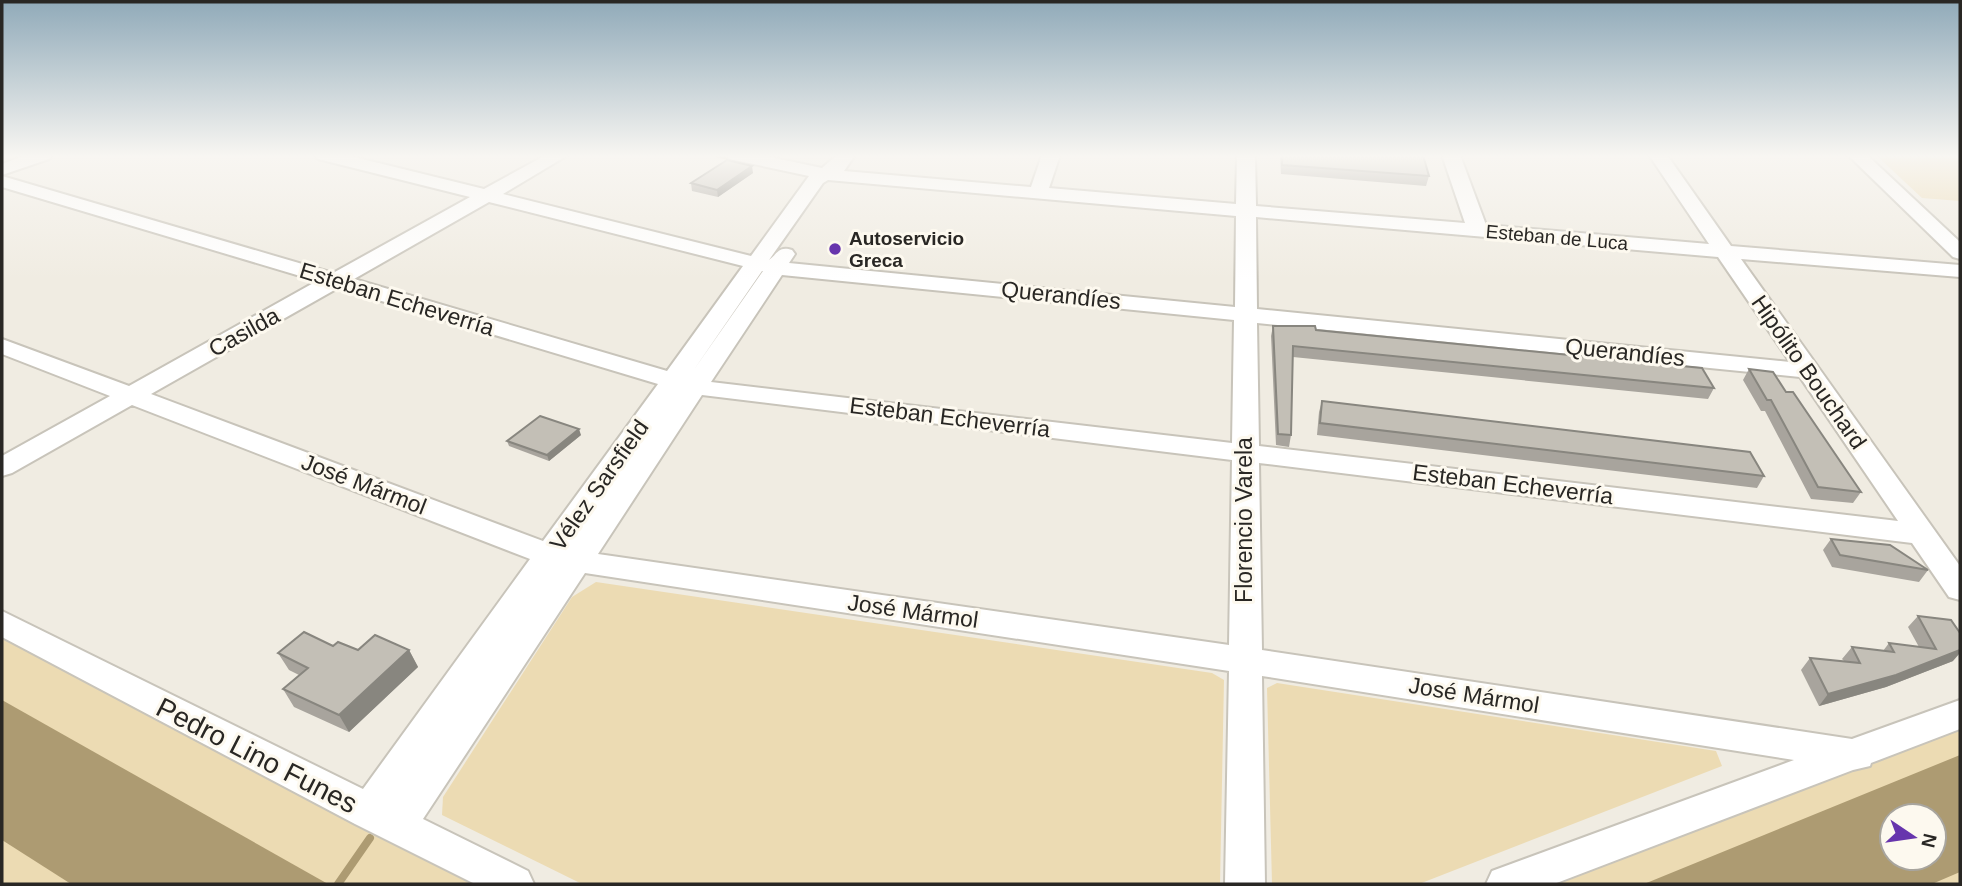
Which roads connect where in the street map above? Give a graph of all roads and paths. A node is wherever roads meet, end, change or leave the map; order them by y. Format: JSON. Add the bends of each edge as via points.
{"nodes":[{"id":1,"x":53,"y":196,"type":"edge"},
{"id":2,"x":488,"y":196,"type":"edge"},
{"id":3,"x":489,"y":196,"type":"edge"},
{"id":4,"x":816,"y":196,"type":"edge"},
{"id":5,"x":1076,"y":196,"type":"edge"},
{"id":6,"x":1245,"y":196,"type":"edge"},
{"id":7,"x":1466,"y":196,"type":"edge"},
{"id":8,"x":1687,"y":196,"type":"edge"},
{"id":9,"x":1900,"y":196,"type":"edge"},
{"id":10,"x":1245,"y":211,"type":"junction"},
{"id":11,"x":1478,"y":231,"type":"junction"},
{"id":12,"x":1726,"y":252,"type":"junction"},
{"id":13,"x":1960,"y":253,"type":"edge"},
{"id":14,"x":766,"y":265,"type":"junction"},
{"id":15,"x":1960,"y":271,"type":"edge"},
{"id":16,"x":335,"y":281,"type":"junction"},
{"id":17,"x":1245,"y":313,"type":"junction"},
{"id":18,"x":2,"y":346,"type":"edge"},
{"id":19,"x":1808,"y":371,"type":"junction"},
{"id":20,"x":684,"y":384,"type":"junction"},
{"id":21,"x":130,"y":395,"type":"junction"},
{"id":22,"x":1244,"y":452,"type":"junction"},
{"id":23,"x":2,"y":467,"type":"edge"},
{"id":24,"x":1922,"y":534,"type":"junction"},
{"id":25,"x":563,"y":558,"type":"junction"},
{"id":26,"x":1960,"y":589,"type":"edge"},
{"id":27,"x":2,"y":623,"type":"edge"},
{"id":28,"x":1244,"y":660,"type":"junction"},
{"id":29,"x":1960,"y":714,"type":"edge"},
{"id":30,"x":1857,"y":754,"type":"junction"},
{"id":31,"x":383,"y":819,"type":"junction"},
{"id":32,"x":514,"y":884,"type":"edge"},
{"id":33,"x":1245,"y":884,"type":"edge"},
{"id":34,"x":1506,"y":884,"type":"edge"}],
"edges":[{"from":1,"to":16,"type":"street","name":"Esteban Echeverría"},
{"from":2,"to":16,"type":"street","name":"Casilda"},
{"from":3,"to":14,"type":"street","name":"Querandíes"},
{"from":4,"to":14,"type":"street","name":"Vélez Sarsfield"},
{"from":5,"to":10,"type":"street","name":"Esteban de Luca"},
{"from":6,"to":10,"type":"street","name":"Florencio Varela"},
{"from":7,"to":11,"type":"street"},
{"from":8,"to":12,"type":"street","name":"Hipólito Bouchard"},
{"from":9,"to":13,"type":"street"},
{"from":10,"to":11,"type":"street","name":"Esteban de Luca"},
{"from":10,"to":17,"type":"street","name":"Florencio Varela"},
{"from":11,"to":12,"type":"street","name":"Esteban de Luca"},
{"from":12,"to":15,"type":"street","name":"Esteban de Luca"},
{"from":12,"to":19,"type":"street","name":"Hipólito Bouchard"},
{"from":14,"to":17,"type":"street","name":"Querandíes"},
{"from":14,"to":20,"type":"street","name":"Vélez Sarsfield"},
{"from":16,"to":20,"type":"street","name":"Esteban Echeverría"},
{"from":16,"to":21,"type":"street","name":"Casilda"},
{"from":17,"to":19,"type":"street","name":"Querandíes"},
{"from":17,"to":22,"type":"street","name":"Florencio Varela"},
{"from":18,"to":21,"type":"street","name":"José Mármol"},
{"from":19,"to":24,"type":"street","name":"Hipólito Bouchard"},
{"from":20,"to":22,"type":"street","name":"Esteban Echeverría"},
{"from":20,"to":25,"type":"street","name":"Vélez Sarsfield"},
{"from":21,"to":23,"type":"street","name":"Casilda"},
{"from":21,"to":25,"type":"street","name":"José Mármol"},
{"from":22,"to":24,"type":"street","name":"Esteban Echeverría"},
{"from":22,"to":28,"type":"street","name":"Florencio Varela"},
{"from":24,"to":26,"type":"street","name":"Hipólito Bouchard"},
{"from":25,"to":28,"type":"street","name":"José Mármol"},
{"from":25,"to":31,"type":"street","name":"Vélez Sarsfield"},
{"from":27,"to":31,"type":"street","name":"Pedro Lino Funes"},
{"from":28,"to":30,"type":"street","name":"José Mármol"},
{"from":28,"to":33,"type":"street","name":"Florencio Varela"},
{"from":29,"to":30,"type":"street"},
{"from":30,"to":34,"type":"street"},
{"from":31,"to":32,"type":"street","name":"Pedro Lino Funes"}]}
